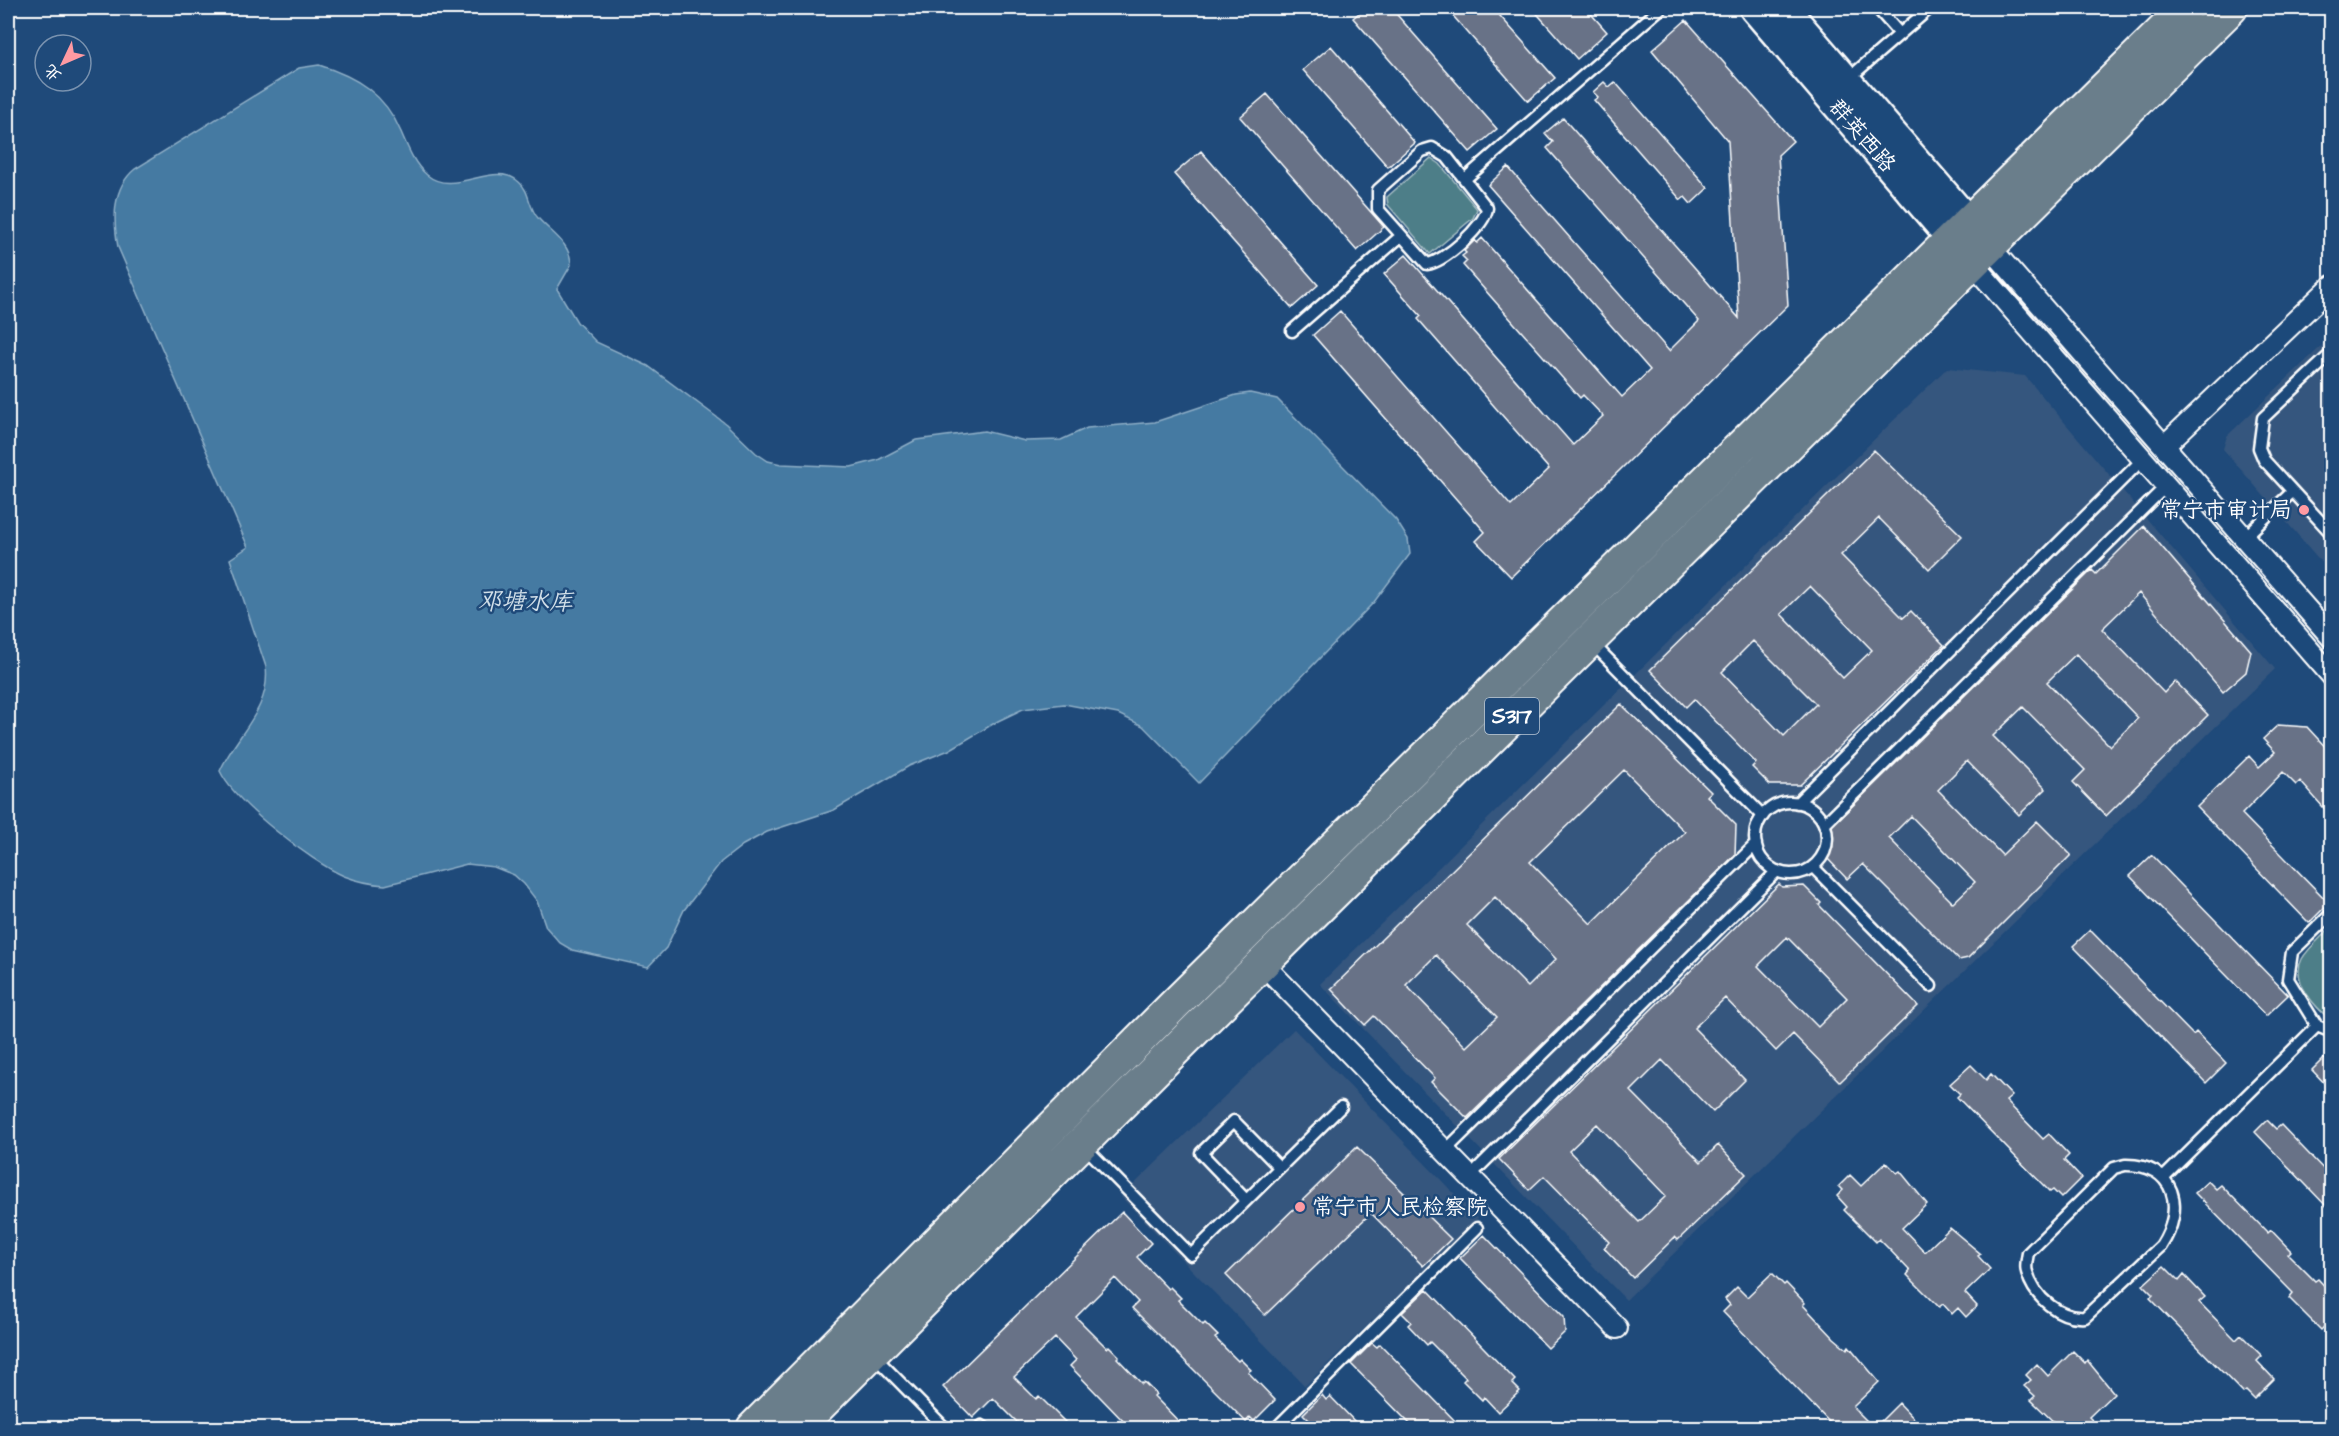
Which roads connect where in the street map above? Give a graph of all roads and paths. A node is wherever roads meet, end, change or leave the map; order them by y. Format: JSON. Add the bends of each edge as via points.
{"nodes":[{"id":1,"x":1661,"y":8,"type":"edge"},
{"id":2,"x":1754,"y":8,"type":"edge"},
{"id":3,"x":1784,"y":8,"type":"edge"},
{"id":4,"x":1877,"y":8,"type":"edge"},
{"id":5,"x":1930,"y":8,"type":"edge"},
{"id":6,"x":2186,"y":8,"type":"edge"},
{"id":7,"x":2231,"y":8,"type":"edge"},
{"id":8,"x":1900,"y":34,"type":"junction"},
{"id":9,"x":1846,"y":81,"type":"junction"},
{"id":10,"x":1465,"y":179,"type":"junction"},
{"id":11,"x":1960,"y":230,"type":"junction"},
{"id":12,"x":1401,"y":236,"type":"junction"},
{"id":13,"x":1981,"y":254,"type":"junction"},
{"id":14,"x":2331,"y":286,"type":"edge"},
{"id":15,"x":1292,"y":331,"type":"dead end"},
{"id":16,"x":2331,"y":353,"type":"edge"},
{"id":17,"x":2164,"y":446,"type":"junction"},
{"id":18,"x":2143,"y":459,"type":"junction"},
{"id":19,"x":2166,"y":486,"type":"junction"},
{"id":20,"x":2292,"y":492,"type":"junction"},
{"id":21,"x":2331,"y":534,"type":"edge"},
{"id":22,"x":2244,"y":538,"type":"junction"},
{"id":23,"x":2330,"y":633,"type":"edge"},
{"id":24,"x":1589,"y":640,"type":"junction"},
{"id":25,"x":2331,"y":676,"type":"edge"},
{"id":26,"x":1797,"y":803,"type":"junction"},
{"id":27,"x":1762,"y":816,"type":"junction"},
{"id":28,"x":1824,"y":824,"type":"junction"},
{"id":29,"x":1756,"y":844,"type":"junction"},
{"id":30,"x":1813,"y":867,"type":"junction"},
{"id":31,"x":1777,"y":871,"type":"junction"},
{"id":32,"x":2331,"y":913,"type":"edge"},
{"id":33,"x":1262,"y":963,"type":"junction"},
{"id":34,"x":1931,"y":986,"type":"dead end"},
{"id":35,"x":2318,"y":1026,"type":"junction"},
{"id":36,"x":2331,"y":1032,"type":"edge"},
{"id":37,"x":1341,"y":1107,"type":"dead end"},
{"id":38,"x":1082,"y":1143,"type":"junction"},
{"id":39,"x":1445,"y":1151,"type":"junction"},
{"id":40,"x":1279,"y":1167,"type":"junction"},
{"id":41,"x":1470,"y":1176,"type":"junction"},
{"id":42,"x":2163,"y":1178,"type":"junction"},
{"id":43,"x":1246,"y":1200,"type":"junction"},
{"id":44,"x":1477,"y":1228,"type":"dead end"},
{"id":45,"x":1617,"y":1328,"type":"dead end"},
{"id":46,"x":872,"y":1354,"type":"junction"},
{"id":47,"x":753,"y":1428,"type":"edge"},
{"id":48,"x":797,"y":1428,"type":"edge"},
{"id":49,"x":945,"y":1428,"type":"edge"},
{"id":50,"x":979,"y":1428,"type":"edge"},
{"id":51,"x":985,"y":1428,"type":"edge"},
{"id":52,"x":1276,"y":1428,"type":"edge"}],
"edges":[{"from":1,"to":10,"type":"lane"},
{"from":2,"to":11,"type":"main road","name":"群英西路"},
{"from":3,"to":9,"type":"main road","name":"群英西路"},
{"from":4,"to":8,"type":"lane"},
{"from":5,"to":8,"type":"lane"},
{"from":6,"to":11,"type":"main road","number":"S317"},
{"from":7,"to":13,"type":"main road","number":"S317"},
{"from":8,"to":9,"type":"lane"},
{"from":9,"to":11,"type":"main road","name":"群英西路"},
{"from":10,"to":12,"type":"lane","via":[[1487,208],[1481,224],[1437,262],[1427,264]]},
{"from":10,"to":12,"type":"lane","via":[[1440,151],[1432,148],[1422,151],[1378,190],[1378,209]]},
{"from":11,"to":13,"type":"main road"},
{"from":11,"to":47,"type":"main road","number":"S317"},
{"from":12,"to":15,"type":"lane"},
{"from":13,"to":17,"type":"street"},
{"from":13,"to":18,"type":"street"},
{"from":13,"to":24,"type":"main road","number":"S317"},
{"from":14,"to":17,"type":"street"},
{"from":16,"to":20,"type":"lane","via":[[2263,418],[2259,448]]},
{"from":17,"to":22,"type":"street"},
{"from":18,"to":19,"type":"street"},
{"from":18,"to":26,"type":"lane"},
{"from":19,"to":25,"type":"street"},
{"from":19,"to":28,"type":"lane"},
{"from":20,"to":21,"type":"lane"},
{"from":20,"to":22,"type":"lane"},
{"from":22,"to":23,"type":"street"},
{"from":24,"to":27,"type":"lane"},
{"from":24,"to":33,"type":"main road","number":"S317"},
{"from":26,"to":27,"type":"lane","via":[[1778,804]]},
{"from":26,"to":28,"type":"lane","via":[[1818,814]]},
{"from":27,"to":29,"type":"lane","via":[[1755,834]]},
{"from":28,"to":30,"type":"lane","via":[[1827,843]]},
{"from":29,"to":31,"type":"lane","via":[[1763,860]]},
{"from":29,"to":39,"type":"lane"},
{"from":30,"to":31,"type":"lane","via":[[1796,874]]},
{"from":30,"to":34,"type":"lane"},
{"from":31,"to":41,"type":"lane"},
{"from":32,"to":35,"type":"lane","via":[[2292,952],[2289,966],[2289,979]]},
{"from":33,"to":38,"type":"main road","number":"S317"},
{"from":33,"to":39,"type":"street"},
{"from":35,"to":36,"type":"lane"},
{"from":35,"to":42,"type":"lane"},
{"from":37,"to":40,"type":"lane"},
{"from":38,"to":43,"type":"lane","via":[[1191,1255]]},
{"from":38,"to":46,"type":"main road","number":"S317"},
{"from":39,"to":41,"type":"street"},
{"from":40,"to":43,"type":"lane"},
{"from":40,"to":43,"type":"lane","via":[[1234,1121],[1201,1153]]},
{"from":41,"to":45,"type":"street"},
{"from":42,"to":42,"type":"lane","via":[[2141,1165],[2114,1168],[2028,1253],[2026,1271],[2044,1301],[2072,1318],[2085,1317],[2161,1246],[2174,1215],[2173,1195]]},
{"from":44,"to":52,"type":"lane"},
{"from":46,"to":48,"type":"main road","number":"S317"},
{"from":46,"to":49,"type":"lane"},
{"from":50,"to":51,"type":"lane"}]}
